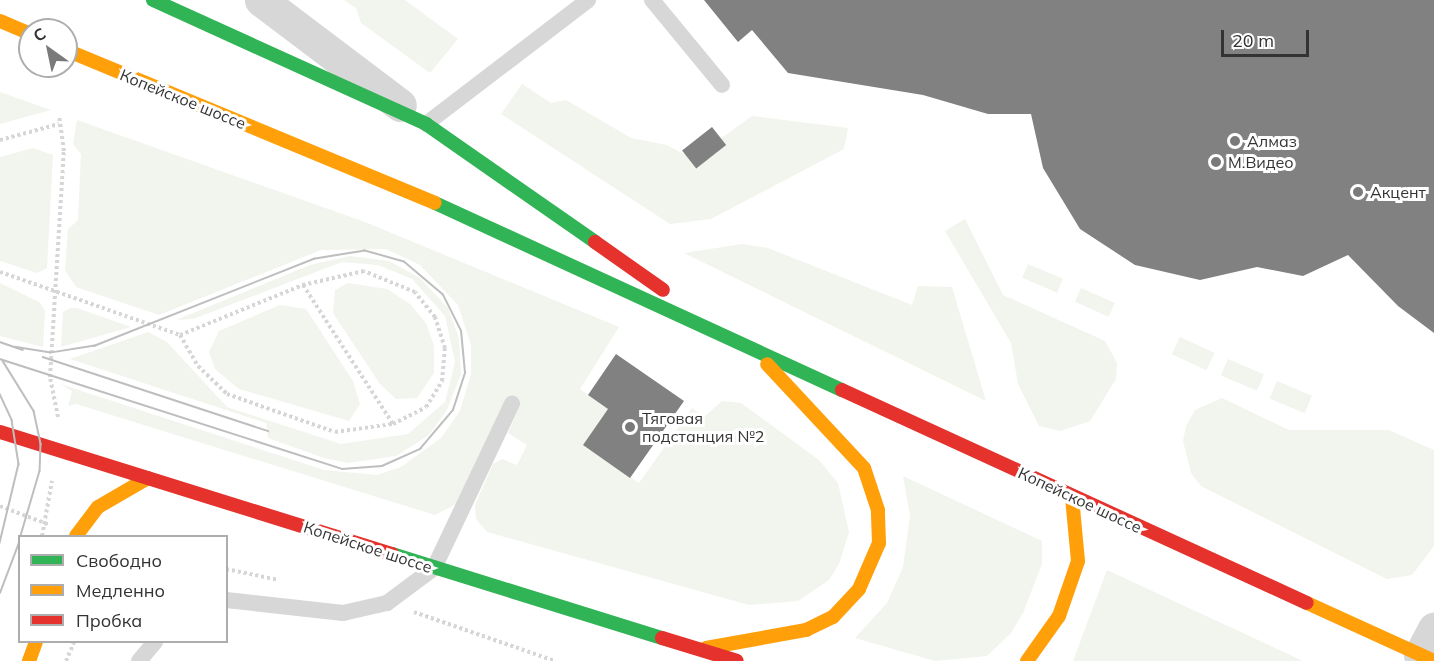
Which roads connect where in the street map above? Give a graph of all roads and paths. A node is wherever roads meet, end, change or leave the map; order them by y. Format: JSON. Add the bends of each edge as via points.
{"nodes":[{"id":1,"x":153,"y":0,"type":"edge"},
{"id":2,"x":261,"y":0,"type":"edge"},
{"id":3,"x":588,"y":0,"type":"edge"},
{"id":4,"x":652,"y":0,"type":"edge"},
{"id":5,"x":0,"y":21,"type":"edge"},
{"id":6,"x":18,"y":29,"type":"edge"},
{"id":7,"x":78,"y":55,"type":"edge"},
{"id":8,"x":722,"y":85,"type":"dead end"},
{"id":9,"x":58,"y":116,"type":"dead end"},
{"id":10,"x":58,"y":124,"type":"junction"},
{"id":11,"x":426,"y":124,"type":"junction"},
{"id":12,"x":0,"y":140,"type":"edge"},
{"id":13,"x":0,"y":272,"type":"edge"},
{"id":14,"x":303,"y":285,"type":"junction"},
{"id":15,"x":54,"y":291,"type":"junction"},
{"id":16,"x":180,"y":335,"type":"junction"},
{"id":17,"x":728,"y":336,"type":"junction"},
{"id":18,"x":750,"y":347,"type":"junction"},
{"id":19,"x":59,"y":402,"type":"dead end"},
{"id":20,"x":512,"y":404,"type":"dead end"},
{"id":21,"x":393,"y":424,"type":"junction"},
{"id":22,"x":0,"y":432,"type":"edge"},
{"id":23,"x":148,"y":478,"type":"junction"},
{"id":24,"x":1072,"y":497,"type":"junction"},
{"id":25,"x":0,"y":507,"type":"edge"},
{"id":26,"x":42,"y":521,"type":"junction"},
{"id":27,"x":70,"y":534,"type":"edge"},
{"id":28,"x":42,"y":535,"type":"edge"},
{"id":29,"x":434,"y":568,"type":"junction"},
{"id":30,"x":228,"y":600,"type":"edge"},
{"id":31,"x":36,"y":643,"type":"edge"},
{"id":32,"x":74,"y":643,"type":"edge"},
{"id":33,"x":154,"y":643,"type":"edge"},
{"id":34,"x":1429,"y":648,"type":"edge"},
{"id":35,"x":696,"y":650,"type":"junction"},
{"id":36,"x":29,"y":661,"type":"edge"},
{"id":37,"x":66,"y":661,"type":"edge"},
{"id":38,"x":139,"y":661,"type":"edge"},
{"id":39,"x":737,"y":661,"type":"edge"},
{"id":40,"x":1027,"y":661,"type":"edge"}],
"edges":[{"from":1,"to":11,"type":"main road","name":"Копейское шоссе"},
{"from":2,"to":11,"type":"street","name":"Копейское шоссе"},
{"from":3,"to":11,"type":"lane"},
{"from":4,"to":8,"type":"lane"},
{"from":5,"to":6,"type":"main road"},
{"from":7,"to":17,"type":"main road","name":"Копейское шоссе","via":[[418,195]]},
{"from":9,"to":10,"type":"path"},
{"from":10,"to":12,"type":"path"},
{"from":10,"to":15,"type":"path","via":[[64,151]]},
{"from":11,"to":17,"type":"main road","name":"Копейское шоссе"},
{"from":13,"to":15,"type":"path"},
{"from":14,"to":16,"type":"path"},
{"from":14,"to":21,"type":"path"},
{"from":14,"to":21,"type":"path","via":[[352,271],[377,274],[415,292],[435,317],[445,348],[442,381],[426,407]]},
{"from":15,"to":16,"type":"path"},
{"from":15,"to":19,"type":"path","via":[[50,392]]},
{"from":16,"to":21,"type":"path","via":[[213,383],[241,402],[335,432]]},
{"from":17,"to":18,"type":"main road","name":"Копейское шоссе"},
{"from":18,"to":24,"type":"main road","name":"Копейское шоссе"},
{"from":18,"to":35,"type":"main road","via":[[864,468],[878,510],[879,543],[859,589],[833,617],[781,636]]},
{"from":20,"to":29,"type":"lane"},
{"from":22,"to":23,"type":"main road","name":"Копейское шоссе"},
{"from":23,"to":27,"type":"main road","via":[[98,507]]},
{"from":23,"to":29,"type":"main road","name":"Копейское шоссе"},
{"from":24,"to":34,"type":"main road","name":"Копейское шоссе"},
{"from":24,"to":40,"type":"main road","via":[[1078,561],[1059,616]]},
{"from":25,"to":26,"type":"path"},
{"from":26,"to":27,"type":"path"},
{"from":26,"to":28,"type":"path"},
{"from":29,"to":30,"type":"lane","via":[[387,603],[343,613]]},
{"from":29,"to":35,"type":"main road","name":"Копейское шоссе"},
{"from":31,"to":36,"type":"main road"},
{"from":32,"to":37,"type":"path"},
{"from":33,"to":38,"type":"lane"},
{"from":35,"to":39,"type":"main road","name":"Копейское шоссе"}]}
